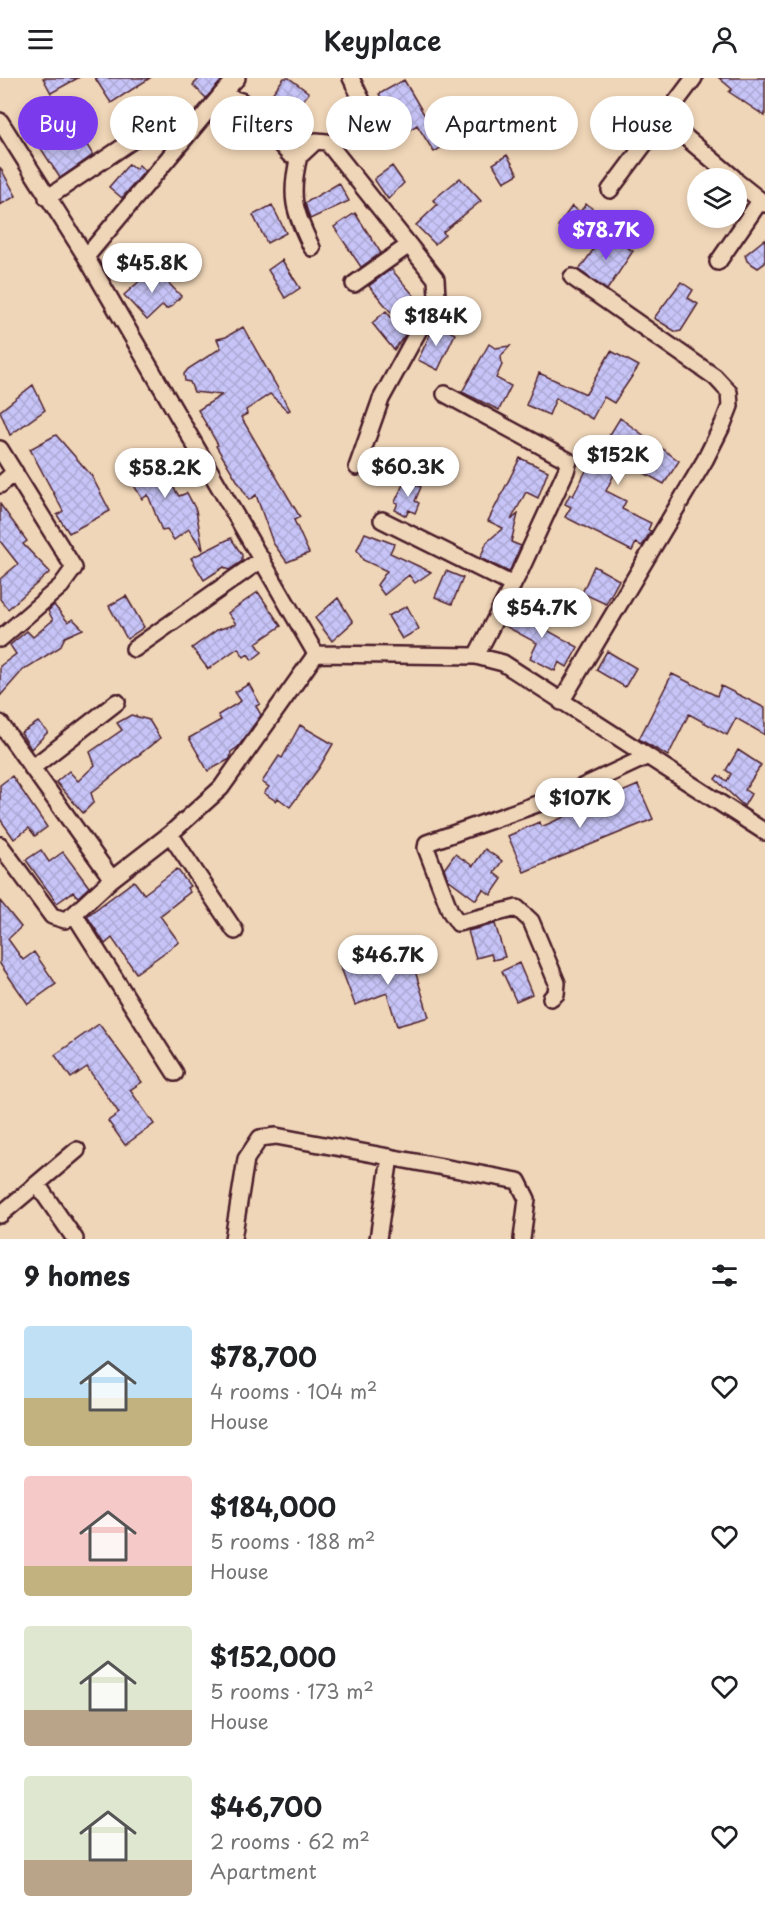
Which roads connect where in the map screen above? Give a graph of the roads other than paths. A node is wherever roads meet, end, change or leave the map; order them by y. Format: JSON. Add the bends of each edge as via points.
{"nodes":[{"id":1,"x":237,"y":78,"type":"edge"},
{"id":2,"x":351,"y":78,"type":"edge"},
{"id":3,"x":694,"y":78,"type":"edge"},
{"id":4,"x":221,"y":95,"type":"junction"},
{"id":5,"x":360,"y":96,"type":"edge"},
{"id":6,"x":681,"y":96,"type":"edge"},
{"id":7,"x":0,"y":121,"type":"edge"},
{"id":8,"x":694,"y":145,"type":"edge"},
{"id":9,"x":118,"y":150,"type":"edge"},
{"id":10,"x":640,"y":150,"type":"edge"},
{"id":11,"x":298,"y":156,"type":"junction"},
{"id":12,"x":721,"y":168,"type":"edge"},
{"id":13,"x":610,"y":190,"type":"dead end"},
{"id":14,"x":747,"y":190,"type":"edge"},
{"id":15,"x":47,"y":198,"type":"junction"},
{"id":16,"x":762,"y":202,"type":"edge"},
{"id":17,"x":409,"y":245,"type":"junction"},
{"id":18,"x":312,"y":248,"type":"dead end"},
{"id":19,"x":86,"y":257,"type":"junction"},
{"id":20,"x":718,"y":262,"type":"dead end"},
{"id":21,"x":572,"y":278,"type":"dead end"},
{"id":22,"x":354,"y":284,"type":"dead end"},
{"id":23,"x":445,"y":394,"type":"dead end"},
{"id":24,"x":0,"y":449,"type":"edge"},
{"id":25,"x":357,"y":467,"type":"dead end"},
{"id":26,"x":15,"y":472,"type":"junction"},
{"id":27,"x":0,"y":485,"type":"edge"},
{"id":28,"x":382,"y":520,"type":"dead end"},
{"id":29,"x":262,"y":559,"type":"junction"},
{"id":30,"x":513,"y":585,"type":"junction"},
{"id":31,"x":0,"y":639,"type":"edge"},
{"id":32,"x":134,"y":649,"type":"dead end"},
{"id":33,"x":316,"y":654,"type":"junction"},
{"id":34,"x":476,"y":656,"type":"junction"},
{"id":35,"x":117,"y":702,"type":"dead end"},
{"id":36,"x":561,"y":702,"type":"junction"},
{"id":37,"x":0,"y":723,"type":"edge"},
{"id":38,"x":646,"y":757,"type":"junction"},
{"id":39,"x":32,"y":768,"type":"junction"},
{"id":40,"x":765,"y":832,"type":"edge"},
{"id":41,"x":170,"y":834,"type":"junction"},
{"id":42,"x":0,"y":845,"type":"edge"},
{"id":43,"x":112,"y":879,"type":"junction"},
{"id":44,"x":74,"y":914,"type":"junction"},
{"id":45,"x":235,"y":931,"type":"dead end"},
{"id":46,"x":551,"y":998,"type":"dead end"},
{"id":47,"x":175,"y":1073,"type":"dead end"},
{"id":48,"x":77,"y":1150,"type":"dead end"},
{"id":49,"x":390,"y":1157,"type":"junction"},
{"id":50,"x":37,"y":1184,"type":"junction"},
{"id":51,"x":0,"y":1215,"type":"edge"},
{"id":52,"x":75,"y":1239,"type":"edge"},
{"id":53,"x":233,"y":1239,"type":"edge"},
{"id":54,"x":378,"y":1239,"type":"edge"},
{"id":55,"x":522,"y":1239,"type":"edge"}],
"edges":[{"from":1,"to":4,"type":"street"},
{"from":2,"to":5,"type":"street"},
{"from":3,"to":6,"type":"street"},
{"from":4,"to":11,"type":"street","via":[[241,101],[290,155]]},
{"from":4,"to":19,"type":"street"},
{"from":7,"to":15,"type":"street"},
{"from":8,"to":12,"type":"street"},
{"from":9,"to":15,"type":"street"},
{"from":10,"to":13,"type":"street"},
{"from":11,"to":17,"type":"street","via":[[316,141],[327,142]]},
{"from":11,"to":18,"type":"street","via":[[293,189],[296,214]]},
{"from":14,"to":16,"type":"street"},
{"from":15,"to":19,"type":"street"},
{"from":16,"to":20,"type":"street"},
{"from":17,"to":22,"type":"street"},
{"from":17,"to":25,"type":"street","via":[[435,279],[437,297],[381,399]]},
{"from":19,"to":29,"type":"street"},
{"from":21,"to":36,"type":"street","via":[[715,377],[729,392],[730,406],[705,460]]},
{"from":23,"to":30,"type":"street","via":[[568,460]]},
{"from":24,"to":26,"type":"street"},
{"from":26,"to":27,"type":"street"},
{"from":26,"to":31,"type":"street","via":[[74,568],[61,586]]},
{"from":28,"to":30,"type":"street"},
{"from":29,"to":32,"type":"street"},
{"from":29,"to":33,"type":"street"},
{"from":30,"to":34,"type":"street"},
{"from":33,"to":34,"type":"street"},
{"from":33,"to":41,"type":"street","via":[[221,788]]},
{"from":34,"to":36,"type":"street","via":[[503,663]]},
{"from":35,"to":39,"type":"street"},
{"from":36,"to":38,"type":"street"},
{"from":37,"to":39,"type":"street"},
{"from":38,"to":40,"type":"street"},
{"from":38,"to":46,"type":"street","via":[[571,792],[427,843],[450,911],[458,923],[517,908],[531,921],[555,976],[556,994]]},
{"from":39,"to":43,"type":"street"},
{"from":41,"to":43,"type":"street"},
{"from":41,"to":45,"type":"street"},
{"from":42,"to":44,"type":"street","via":[[52,916],[65,920]]},
{"from":43,"to":44,"type":"street"},
{"from":44,"to":47,"type":"street"},
{"from":48,"to":50,"type":"street"},
{"from":49,"to":53,"type":"street","via":[[276,1136],[260,1138],[246,1159]]},
{"from":49,"to":54,"type":"street"},
{"from":49,"to":55,"type":"street","via":[[518,1181],[527,1199]]},
{"from":50,"to":51,"type":"street"},
{"from":50,"to":52,"type":"street"}]}
